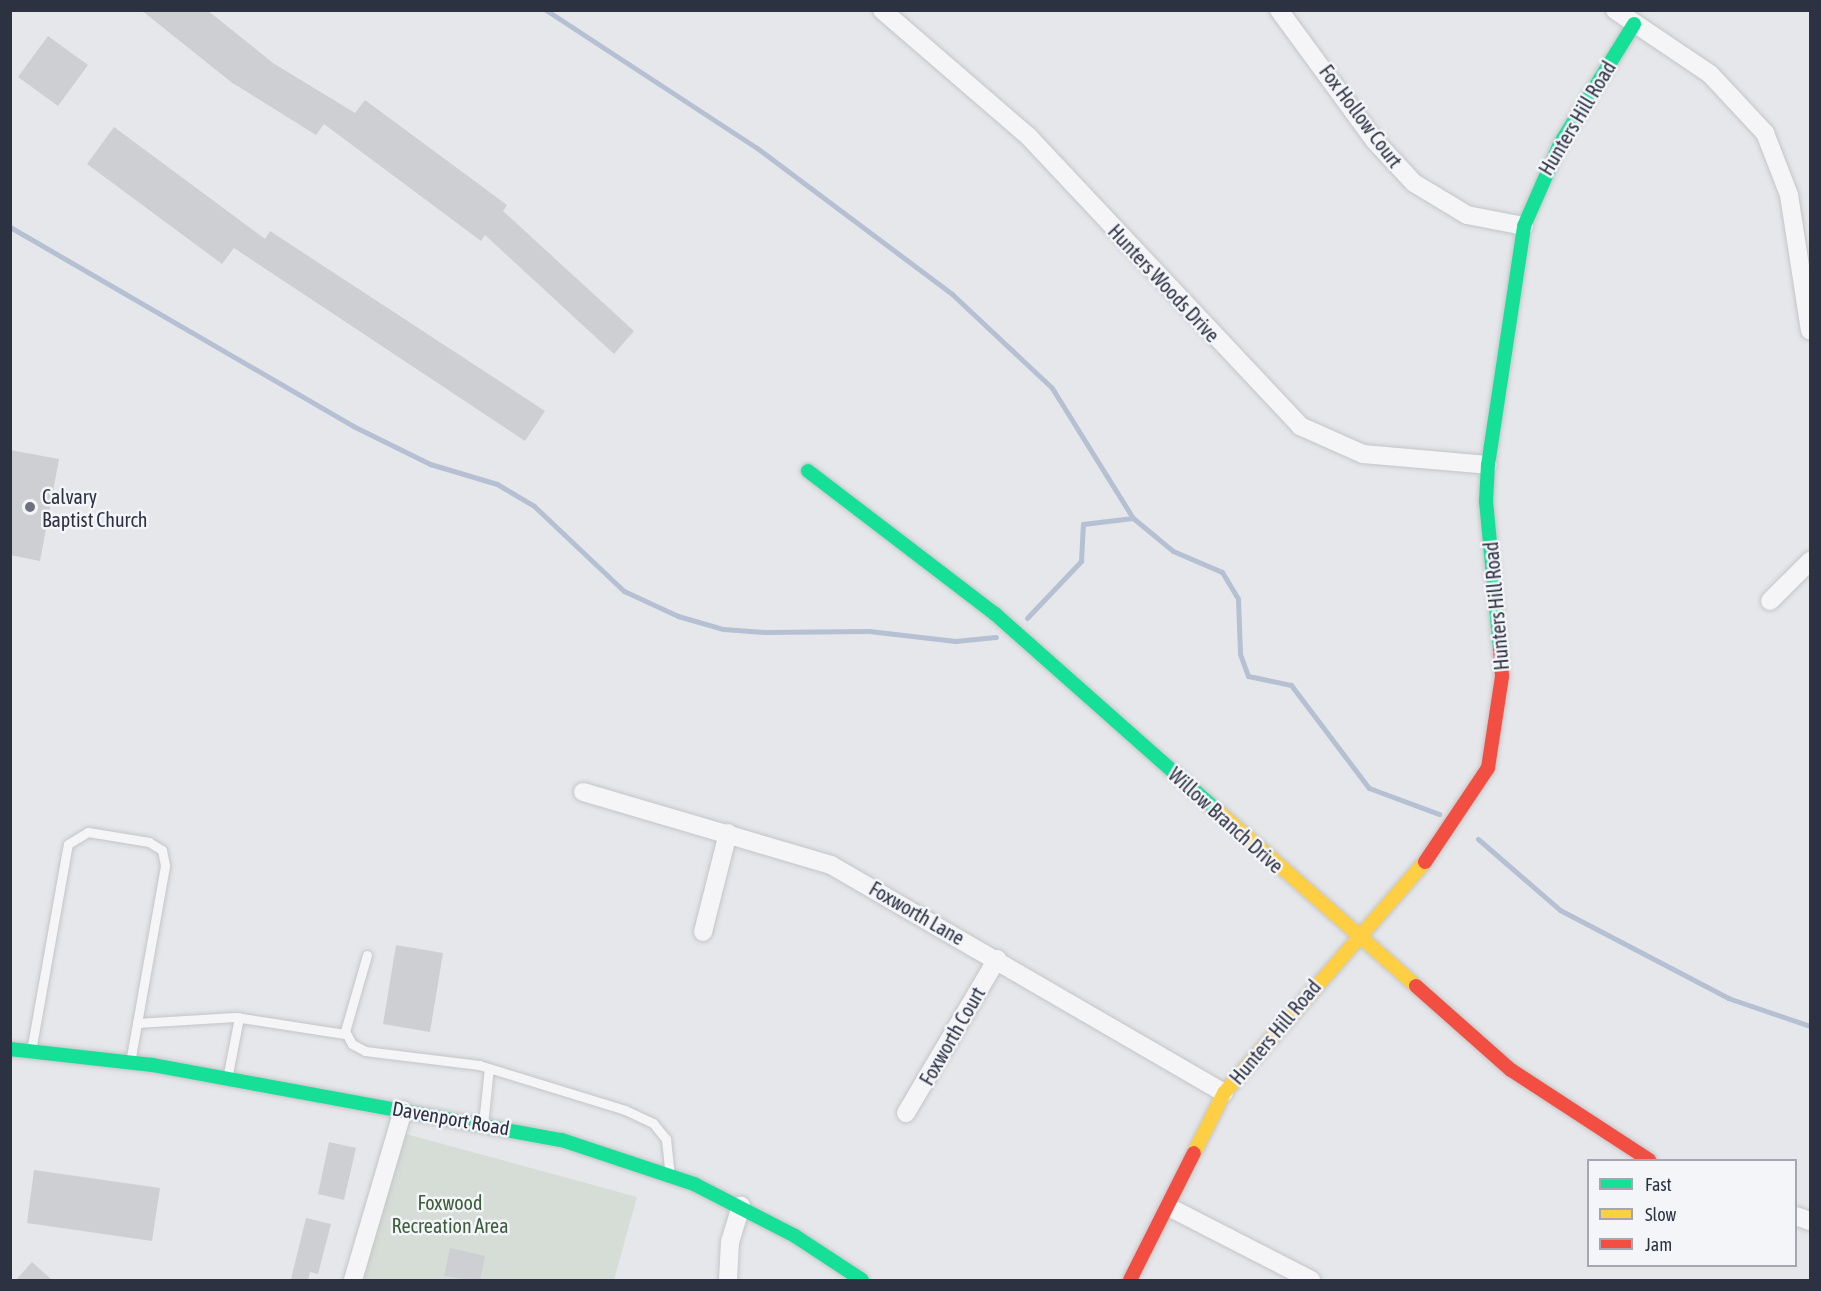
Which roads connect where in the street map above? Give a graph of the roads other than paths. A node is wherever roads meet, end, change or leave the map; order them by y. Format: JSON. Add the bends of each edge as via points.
{"nodes":[{"id":1,"x":882,"y":10,"type":"edge"},
{"id":2,"x":1280,"y":10,"type":"edge"},
{"id":3,"x":1615,"y":10,"type":"edge"},
{"id":4,"x":1634,"y":24,"type":"junction"},
{"id":5,"x":1524,"y":226,"type":"junction"},
{"id":6,"x":1810,"y":330,"type":"edge"},
{"id":7,"x":1488,"y":465,"type":"junction"},
{"id":8,"x":808,"y":471,"type":"dead end"},
{"id":9,"x":1810,"y":561,"type":"edge"},
{"id":10,"x":1770,"y":601,"type":"dead end"},
{"id":11,"x":583,"y":792,"type":"dead end"},
{"id":12,"x":728,"y":832,"type":"junction"},
{"id":13,"x":703,"y":932,"type":"dead end"},
{"id":14,"x":1357,"y":937,"type":"junction"},
{"id":15,"x":367,"y":955,"type":"dead end"},
{"id":16,"x":997,"y":959,"type":"junction"},
{"id":17,"x":239,"y":1017,"type":"junction"},
{"id":18,"x":137,"y":1023,"type":"junction"},
{"id":19,"x":345,"y":1034,"type":"junction"},
{"id":20,"x":10,"y":1050,"type":"edge"},
{"id":21,"x":31,"y":1051,"type":"junction"},
{"id":22,"x":130,"y":1062,"type":"junction"},
{"id":23,"x":489,"y":1068,"type":"junction"},
{"id":24,"x":227,"y":1079,"type":"junction"},
{"id":25,"x":1224,"y":1094,"type":"junction"},
{"id":26,"x":403,"y":1110,"type":"junction"},
{"id":27,"x":906,"y":1113,"type":"dead end"},
{"id":28,"x":483,"y":1124,"type":"junction"},
{"id":29,"x":1646,"y":1159,"type":"edge"},
{"id":30,"x":670,"y":1175,"type":"junction"},
{"id":31,"x":741,"y":1206,"type":"junction"},
{"id":32,"x":1169,"y":1207,"type":"junction"},
{"id":33,"x":353,"y":1281,"type":"edge"},
{"id":34,"x":728,"y":1281,"type":"edge"},
{"id":35,"x":862,"y":1281,"type":"edge"},
{"id":36,"x":1130,"y":1281,"type":"edge"},
{"id":37,"x":1311,"y":1281,"type":"edge"}],
"edges":[{"from":1,"to":7,"type":"street","name":"Hunters Woods Drive","via":[[1028,136],[1300,426],[1363,454]]},
{"from":2,"to":5,"type":"street","name":"Fox Hollow Court","via":[[1375,141],[1414,183],[1467,214]]},
{"from":3,"to":4,"type":"street"},
{"from":4,"to":5,"type":"street","name":"Hunters Hill Road","via":[[1560,144]]},
{"from":4,"to":6,"type":"street","via":[[1710,74],[1765,133],[1789,195]]},
{"from":5,"to":7,"type":"street","name":"Hunters Hill Road"},
{"from":7,"to":14,"type":"street","name":"Hunters Hill Road","via":[[1486,502],[1502,676],[1494,749],[1471,803]]},
{"from":8,"to":14,"type":"street","name":"Willow Branch Drive","via":[[995,614]]},
{"from":9,"to":10,"type":"street"},
{"from":11,"to":12,"type":"street","name":"Foxworth Lane"},
{"from":12,"to":13,"type":"street"},
{"from":12,"to":16,"type":"street","name":"Foxworth Lane","via":[[831,865]]},
{"from":14,"to":25,"type":"street","name":"Hunters Hill Road"},
{"from":14,"to":29,"type":"street","name":"Willow Branch Drive","via":[[1512,1070]]},
{"from":15,"to":19,"type":"lane"},
{"from":16,"to":25,"type":"street","name":"Foxworth Lane"},
{"from":16,"to":27,"type":"street","name":"Foxworth Court"},
{"from":17,"to":18,"type":"lane"},
{"from":17,"to":19,"type":"lane"},
{"from":17,"to":24,"type":"lane"},
{"from":18,"to":21,"type":"lane","via":[[165,866],[162,850],[149,842],[77,834],[68,844]]},
{"from":18,"to":22,"type":"lane"},
{"from":19,"to":23,"type":"lane","via":[[365,1052]]},
{"from":20,"to":21,"type":"street","name":"Davenport Road"},
{"from":21,"to":22,"type":"street","name":"Davenport Road"},
{"from":22,"to":24,"type":"street","name":"Davenport Road"},
{"from":23,"to":28,"type":"lane"},
{"from":23,"to":30,"type":"lane","via":[[653,1123],[666,1139]]},
{"from":24,"to":26,"type":"street","name":"Davenport Road"},
{"from":25,"to":32,"type":"street","name":"Hunters Hill Road"},
{"from":26,"to":28,"type":"street","name":"Davenport Road"},
{"from":26,"to":33,"type":"street"},
{"from":28,"to":30,"type":"street","name":"Davenport Road","via":[[562,1140]]},
{"from":30,"to":31,"type":"street","name":"Davenport Road"},
{"from":31,"to":34,"type":"street","via":[[730,1242]]},
{"from":31,"to":35,"type":"street","name":"Davenport Road"},
{"from":32,"to":36,"type":"street","name":"Hunters Hill Road"},
{"from":32,"to":37,"type":"street"}]}
